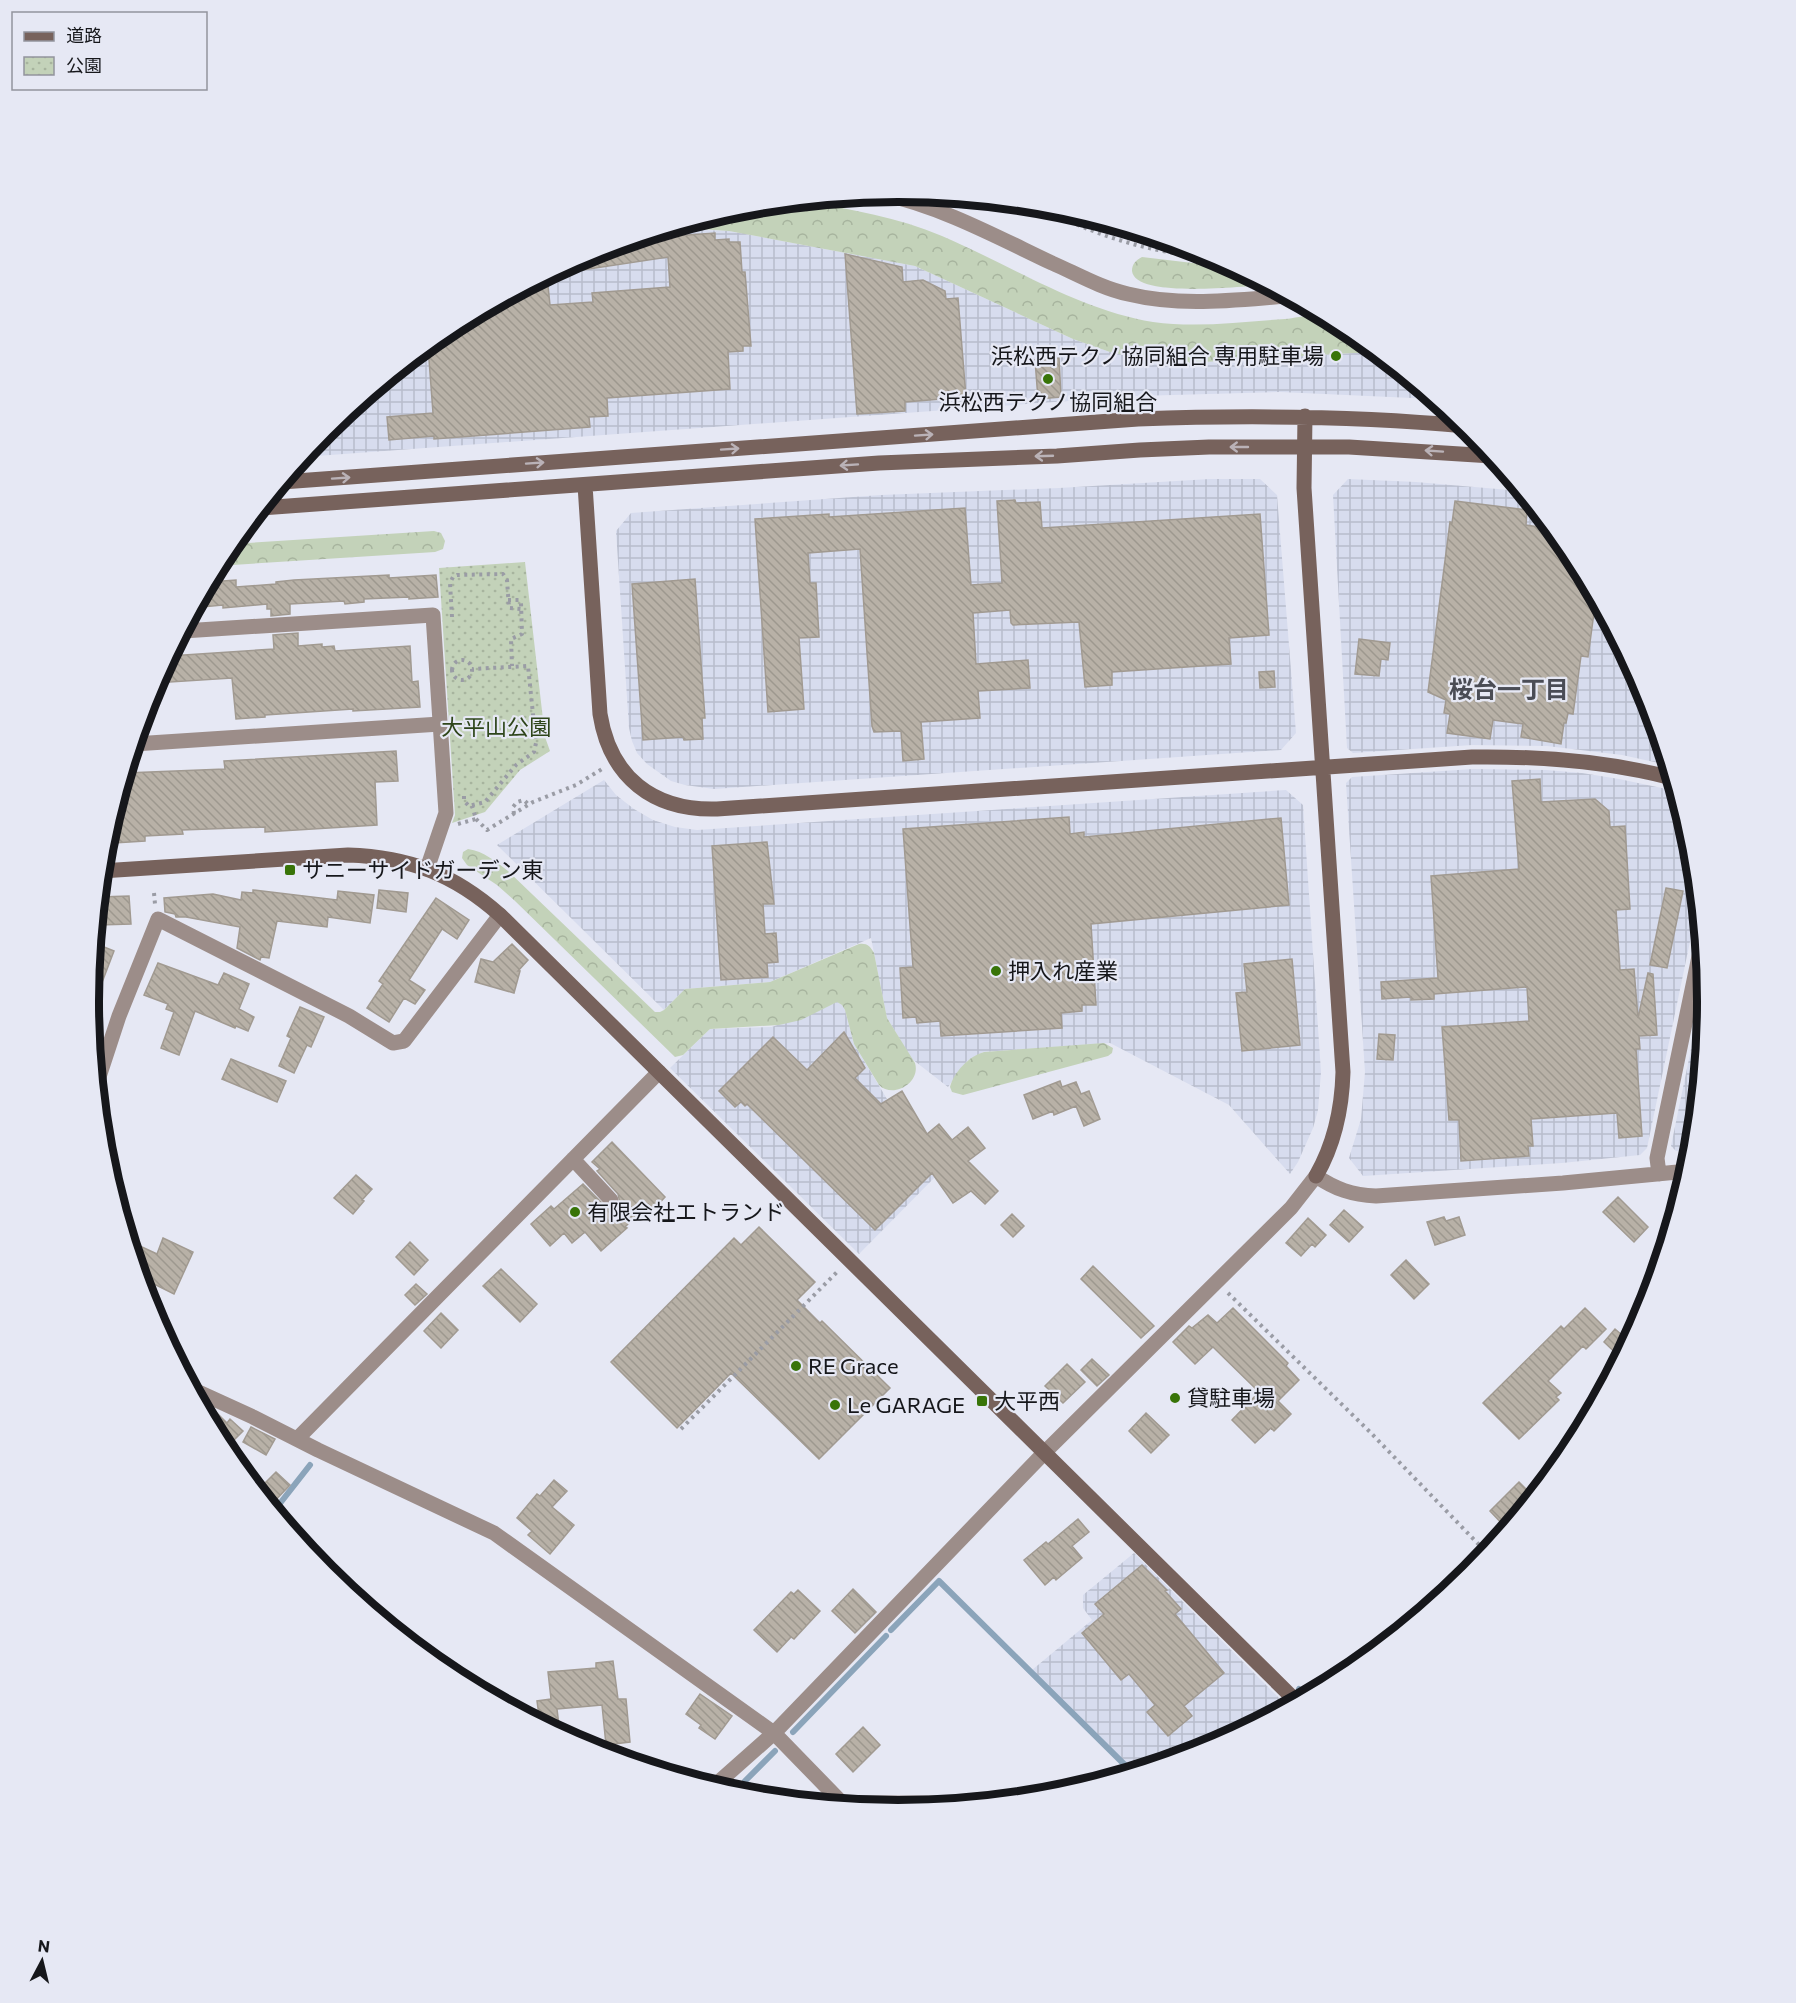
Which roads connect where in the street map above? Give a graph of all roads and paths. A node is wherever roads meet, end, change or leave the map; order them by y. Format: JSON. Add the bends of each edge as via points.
{"nodes":[{"id":1,"x":916,"y":203,"type":"edge"},
{"id":2,"x":1065,"y":221,"type":"edge"},
{"id":3,"x":1174,"y":252,"type":"edge"},
{"id":4,"x":1273,"y":297,"type":"edge"},
{"id":5,"x":1305,"y":416,"type":"junction"},
{"id":6,"x":1450,"y":425,"type":"edge"},
{"id":7,"x":1305,"y":447,"type":"junction"},
{"id":8,"x":1480,"y":455,"type":"edge"},
{"id":9,"x":292,"y":481,"type":"edge"},
{"id":10,"x":585,"y":485,"type":"junction"},
{"id":11,"x":270,"y":507,"type":"edge"},
{"id":12,"x":508,"y":600,"type":"junction"},
{"id":13,"x":521,"y":609,"type":"junction"},
{"id":14,"x":452,"y":617,"type":"dead end"},
{"id":15,"x":190,"y":631,"type":"edge"},
{"id":16,"x":454,"y":651,"type":"dead end"},
{"id":17,"x":455,"y":663,"type":"junction"},
{"id":18,"x":512,"y":667,"type":"junction"},
{"id":19,"x":472,"y":669,"type":"junction"},
{"id":20,"x":456,"y":678,"type":"junction"},
{"id":21,"x":457,"y":688,"type":"dead end"},
{"id":22,"x":440,"y":724,"type":"junction"},
{"id":23,"x":142,"y":744,"type":"edge"},
{"id":24,"x":1323,"y":767,"type":"junction"},
{"id":25,"x":602,"y":769,"type":"dead end"},
{"id":26,"x":1664,"y":777,"type":"edge"},
{"id":27,"x":464,"y":791,"type":"dead end"},
{"id":28,"x":529,"y":805,"type":"junction"},
{"id":29,"x":472,"y":806,"type":"junction"},
{"id":30,"x":514,"y":814,"type":"junction"},
{"id":31,"x":476,"y":819,"type":"junction"},
{"id":32,"x":454,"y":825,"type":"dead end"},
{"id":33,"x":427,"y":869,"type":"junction"},
{"id":34,"x":110,"y":870,"type":"edge"},
{"id":35,"x":154,"y":892,"type":"dead end"},
{"id":36,"x":155,"y":905,"type":"dead end"},
{"id":37,"x":500,"y":915,"type":"junction"},
{"id":38,"x":1696,"y":983,"type":"edge"},
{"id":39,"x":102,"y":1065,"type":"edge"},
{"id":40,"x":659,"y":1072,"type":"junction"},
{"id":41,"x":573,"y":1159,"type":"junction"},
{"id":42,"x":1678,"y":1172,"type":"edge"},
{"id":43,"x":1659,"y":1174,"type":"junction"},
{"id":44,"x":1316,"y":1176,"type":"junction"},
{"id":45,"x":611,"y":1200,"type":"dead end"},
{"id":46,"x":850,"y":1259,"type":"junction"},
{"id":47,"x":1216,"y":1282,"type":"junction"},
{"id":48,"x":202,"y":1394,"type":"edge"},
{"id":49,"x":681,"y":1429,"type":"dead end"},
{"id":50,"x":297,"y":1439,"type":"junction"},
{"id":51,"x":1045,"y":1452,"type":"junction"},
{"id":52,"x":1481,"y":1547,"type":"edge"},
{"id":53,"x":1291,"y":1696,"type":"edge"},
{"id":54,"x":774,"y":1733,"type":"junction"},
{"id":55,"x":721,"y":1780,"type":"edge"},
{"id":56,"x":837,"y":1798,"type":"edge"}],
"edges":[{"from":1,"to":4,"type":"street","via":[[1126,293],[1188,302]]},
{"from":2,"to":3,"type":"path","via":[[1114,240]]},
{"from":5,"to":6,"type":"street"},
{"from":5,"to":7,"type":"street"},
{"from":9,"to":5,"type":"street","one_way":true,"via":[[1138,419]]},
{"from":8,"to":7,"type":"street","one_way":true},
{"from":7,"to":10,"type":"street","one_way":true,"via":[[1209,447],[879,463]]},
{"from":7,"to":24,"type":"street","via":[[1304,488]]},
{"from":10,"to":11,"type":"street"},
{"from":10,"to":24,"type":"street","via":[[603,732],[619,766],[646,792],[662,801],[698,810]]},
{"from":12,"to":13,"type":"path","via":[[511,609]]},
{"from":12,"to":13,"type":"path","via":[[519,600]]},
{"from":12,"to":14,"type":"path","via":[[503,574],[453,577]]},
{"from":13,"to":18,"type":"path","via":[[522,634],[511,639]]},
{"from":15,"to":22,"type":"street","via":[[433,615]]},
{"from":16,"to":17,"type":"path"},
{"from":17,"to":19,"type":"path","via":[[467,661]]},
{"from":17,"to":20,"type":"path","via":[[452,670]]},
{"from":18,"to":19,"type":"path"},
{"from":18,"to":29,"type":"path","via":[[528,666],[536,748],[485,802]]},
{"from":19,"to":20,"type":"path","via":[[468,678]]},
{"from":20,"to":21,"type":"path"},
{"from":22,"to":23,"type":"street"},
{"from":22,"to":33,"type":"street","via":[[446,813]]},
{"from":24,"to":26,"type":"street","via":[[1510,757],[1584,762]]},
{"from":24,"to":44,"type":"street","via":[[1343,1093],[1334,1135]]},
{"from":25,"to":28,"type":"path"},
{"from":27,"to":29,"type":"path","via":[[466,804]]},
{"from":28,"to":30,"type":"path"},
{"from":28,"to":30,"type":"path","via":[[524,800],[517,802]]},
{"from":29,"to":31,"type":"path"},
{"from":30,"to":31,"type":"path","via":[[487,830]]},
{"from":31,"to":32,"type":"path"},
{"from":33,"to":34,"type":"street","via":[[390,858],[348,855]]},
{"from":33,"to":37,"type":"street","via":[[467,889]]},
{"from":35,"to":36,"type":"path"},
{"from":37,"to":39,"type":"street","via":[[404,1041],[393,1043],[349,1016],[158,919]]},
{"from":37,"to":40,"type":"street"},
{"from":38,"to":43,"type":"street","via":[[1657,1158]]},
{"from":40,"to":41,"type":"street"},
{"from":40,"to":46,"type":"street"},
{"from":41,"to":45,"type":"street"},
{"from":41,"to":50,"type":"street"},
{"from":42,"to":43,"type":"street"},
{"from":43,"to":44,"type":"street","via":[[1376,1196],[1346,1192]]},
{"from":44,"to":47,"type":"street","via":[[1291,1208]]},
{"from":46,"to":49,"type":"path"},
{"from":46,"to":51,"type":"street"},
{"from":47,"to":51,"type":"street"},
{"from":47,"to":52,"type":"path"},
{"from":48,"to":50,"type":"street"},
{"from":50,"to":54,"type":"street","via":[[494,1533]]},
{"from":51,"to":53,"type":"street"},
{"from":51,"to":54,"type":"street"},
{"from":54,"to":55,"type":"street"},
{"from":54,"to":56,"type":"street"}]}
